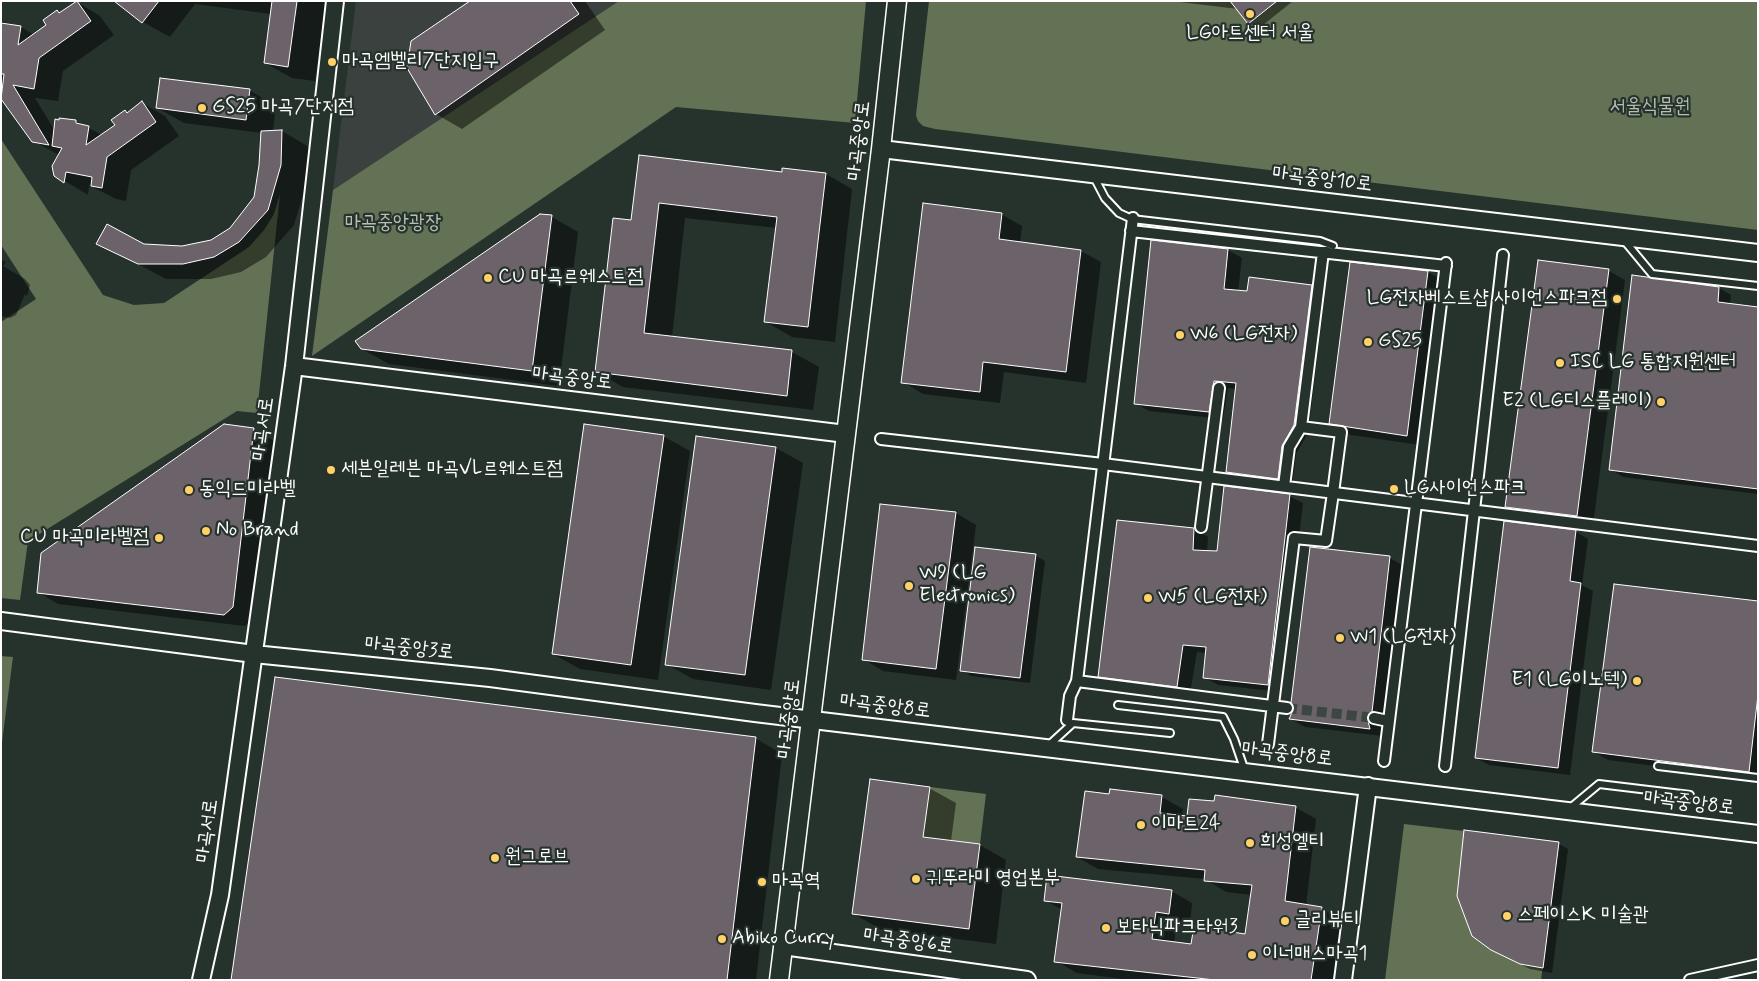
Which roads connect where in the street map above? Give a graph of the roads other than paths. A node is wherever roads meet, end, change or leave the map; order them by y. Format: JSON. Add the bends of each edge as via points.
{"nodes":[{"id":1,"x":335,"y":1,"type":"edge"},
{"id":2,"x":897,"y":1,"type":"edge"},
{"id":3,"x":881,"y":149,"type":"junction"},
{"id":4,"x":1092,"y":174,"type":"junction"},
{"id":5,"x":1132,"y":219,"type":"junction"},
{"id":6,"x":1131,"y":231,"type":"junction"},
{"id":7,"x":1621,"y":236,"type":"junction"},
{"id":8,"x":1328,"y":250,"type":"junction"},
{"id":9,"x":1758,"y":253,"type":"edge"},
{"id":10,"x":1503,"y":255,"type":"dead end"},
{"id":11,"x":1758,"y":286,"type":"edge"},
{"id":12,"x":294,"y":366,"type":"junction"},
{"id":13,"x":1219,"y":388,"type":"dead end"},
{"id":14,"x":1301,"y":427,"type":"junction"},
{"id":15,"x":846,"y":434,"type":"junction"},
{"id":16,"x":881,"y":439,"type":"dead end"},
{"id":17,"x":1103,"y":464,"type":"junction"},
{"id":18,"x":1207,"y":477,"type":"junction"},
{"id":19,"x":1284,"y":486,"type":"junction"},
{"id":20,"x":1333,"y":493,"type":"junction"},
{"id":21,"x":1415,"y":503,"type":"junction"},
{"id":22,"x":1475,"y":510,"type":"junction"},
{"id":23,"x":1201,"y":527,"type":"dead end"},
{"id":24,"x":1758,"y":546,"type":"edge"},
{"id":25,"x":1,"y":621,"type":"edge"},
{"id":26,"x":254,"y":654,"type":"junction"},
{"id":27,"x":1077,"y":682,"type":"junction"},
{"id":28,"x":1118,"y":705,"type":"dead end"},
{"id":29,"x":1273,"y":707,"type":"junction"},
{"id":30,"x":1287,"y":708,"type":"tunnel mouth"},
{"id":31,"x":1374,"y":718,"type":"tunnel mouth"},
{"id":32,"x":811,"y":720,"type":"junction"},
{"id":33,"x":1067,"y":720,"type":"dead end"},
{"id":34,"x":1388,"y":721,"type":"junction"},
{"id":35,"x":1170,"y":733,"type":"dead end"},
{"id":36,"x":1268,"y":744,"type":"dead end"},
{"id":37,"x":1045,"y":748,"type":"junction"},
{"id":38,"x":1384,"y":761,"type":"dead end"},
{"id":39,"x":1445,"y":766,"type":"dead end"},
{"id":40,"x":1658,"y":766,"type":"dead end"},
{"id":41,"x":1246,"y":772,"type":"junction"},
{"id":42,"x":1758,"y":778,"type":"edge"},
{"id":43,"x":1368,"y":786,"type":"junction"},
{"id":44,"x":1690,"y":795,"type":"dead end"},
{"id":45,"x":1567,"y":811,"type":"junction"},
{"id":46,"x":1758,"y":834,"type":"edge"},
{"id":47,"x":783,"y":946,"type":"junction"},
{"id":48,"x":1758,"y":965,"type":"edge"},
{"id":49,"x":201,"y":980,"type":"edge"},
{"id":50,"x":779,"y":980,"type":"edge"},
{"id":51,"x":1027,"y":980,"type":"edge"},
{"id":52,"x":1343,"y":980,"type":"edge"},
{"id":53,"x":1690,"y":980,"type":"edge"}],
"edges":[{"from":1,"to":12,"type":"street","name":"마곡서로"},
{"from":2,"to":3,"type":"main road","name":"마곡중앙로"},
{"from":3,"to":4,"type":"street","name":"마곡중앙10로"},
{"from":3,"to":15,"type":"main road","name":"마곡중앙로"},
{"from":4,"to":5,"type":"lane","via":[[1118,213]]},
{"from":4,"to":7,"type":"street","name":"마곡중앙10로"},
{"from":5,"to":6,"type":"street"},
{"from":5,"to":8,"type":"lane","via":[[1320,241]]},
{"from":6,"to":8,"type":"street"},
{"from":6,"to":17,"type":"street"},
{"from":7,"to":9,"type":"street","name":"마곡중앙10로"},
{"from":7,"to":11,"type":"lane","via":[[1652,274]]},
{"from":8,"to":14,"type":"street"},
{"from":8,"to":21,"type":"street","via":[[1446,265]]},
{"from":10,"to":22,"type":"street"},
{"from":12,"to":15,"type":"street","name":"마곡중앙로"},
{"from":12,"to":26,"type":"street","name":"마곡서로"},
{"from":13,"to":18,"type":"street"},
{"from":14,"to":19,"type":"street","via":[[1289,447]]},
{"from":14,"to":20,"type":"street","via":[[1341,432]]},
{"from":15,"to":32,"type":"main road","name":"마곡중앙로"},
{"from":16,"to":17,"type":"street"},
{"from":17,"to":18,"type":"street"},
{"from":17,"to":27,"type":"street"},
{"from":18,"to":19,"type":"street"},
{"from":18,"to":23,"type":"street"},
{"from":19,"to":20,"type":"street"},
{"from":20,"to":21,"type":"street"},
{"from":20,"to":29,"type":"street","via":[[1326,541],[1294,538]]},
{"from":21,"to":22,"type":"street"},
{"from":21,"to":34,"type":"street"},
{"from":22,"to":24,"type":"street"},
{"from":22,"to":39,"type":"street"},
{"from":25,"to":26,"type":"street","name":"마곡중앙3로"},
{"from":26,"to":32,"type":"street","name":"마곡중앙3로","via":[[490,678]]},
{"from":26,"to":49,"type":"street","name":"마곡서로","via":[[220,895]]},
{"from":27,"to":29,"type":"street"},
{"from":27,"to":33,"type":"street","via":[[1070,696]]},
{"from":28,"to":41,"type":"lane","via":[[1223,717]]},
{"from":29,"to":30,"type":"street"},
{"from":29,"to":36,"type":"street"},
{"from":31,"to":34,"type":"street"},
{"from":32,"to":37,"type":"street","name":"마곡중앙8로"},
{"from":32,"to":47,"type":"main road","name":"마곡중앙로"},
{"from":34,"to":38,"type":"street"},
{"from":35,"to":37,"type":"lane","via":[[1073,722]]},
{"from":37,"to":41,"type":"street","name":"마곡중앙8로"},
{"from":40,"to":42,"type":"lane"},
{"from":41,"to":43,"type":"street","name":"마곡중앙8로"},
{"from":43,"to":45,"type":"street","name":"마곡중앙8로"},
{"from":43,"to":52,"type":"street"},
{"from":44,"to":45,"type":"lane","via":[[1598,784]]},
{"from":45,"to":46,"type":"street","name":"마곡중앙8로"},
{"from":47,"to":50,"type":"main road","name":"마곡중앙로"},
{"from":47,"to":51,"type":"street","name":"마곡중앙6로"},
{"from":48,"to":53,"type":"street"}]}
